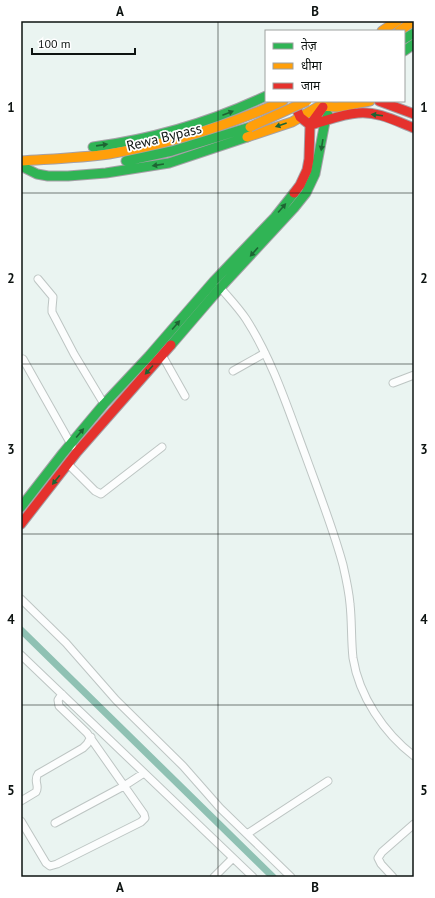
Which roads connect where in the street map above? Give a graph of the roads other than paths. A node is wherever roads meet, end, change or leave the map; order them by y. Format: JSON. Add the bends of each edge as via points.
{"nodes":[{"id":1,"x":397,"y":21,"type":"edge"},
{"id":2,"x":414,"y":21,"type":"edge"},
{"id":3,"x":384,"y":30,"type":"edge"},
{"id":4,"x":400,"y":30,"type":"edge"},
{"id":5,"x":414,"y":33,"type":"edge"},
{"id":6,"x":405,"y":38,"type":"edge"},
{"id":7,"x":414,"y":44,"type":"edge"},
{"id":8,"x":405,"y":50,"type":"edge"},
{"id":9,"x":265,"y":96,"type":"edge"},
{"id":10,"x":281,"y":102,"type":"edge"},
{"id":11,"x":292,"y":102,"type":"edge"},
{"id":12,"x":305,"y":102,"type":"edge"},
{"id":13,"x":358,"y":102,"type":"edge"},
{"id":14,"x":389,"y":103,"type":"edge"},
{"id":15,"x":324,"y":105,"type":"edge"},
{"id":16,"x":414,"y":114,"type":"edge"},
{"id":17,"x":300,"y":117,"type":"junction"},
{"id":18,"x":325,"y":122,"type":"junction"},
{"id":19,"x":310,"y":125,"type":"junction"},
{"id":20,"x":414,"y":128,"type":"edge"},
{"id":21,"x":37,"y":159,"type":"junction"},
{"id":22,"x":22,"y":166,"type":"edge"},
{"id":23,"x":38,"y":280,"type":"dead end"},
{"id":24,"x":217,"y":285,"type":"junction"},
{"id":25,"x":266,"y":353,"type":"junction"},
{"id":26,"x":162,"y":355,"type":"junction"},
{"id":27,"x":22,"y":359,"type":"dead end"},
{"id":28,"x":233,"y":371,"type":"dead end"},
{"id":29,"x":414,"y":375,"type":"edge"},
{"id":30,"x":393,"y":383,"type":"dead end"},
{"id":31,"x":185,"y":396,"type":"dead end"},
{"id":32,"x":104,"y":404,"type":"junction"},
{"id":33,"x":70,"y":445,"type":"junction"},
{"id":34,"x":162,"y":447,"type":"dead end"},
{"id":35,"x":78,"y":452,"type":"junction"},
{"id":36,"x":68,"y":464,"type":"junction"},
{"id":37,"x":21,"y":507,"type":"edge"},
{"id":38,"x":21,"y":524,"type":"edge"},
{"id":39,"x":21,"y":599,"type":"edge"},
{"id":40,"x":21,"y":655,"type":"edge"},
{"id":41,"x":62,"y":694,"type":"junction"},
{"id":42,"x":91,"y":737,"type":"junction"},
{"id":43,"x":414,"y":756,"type":"edge"},
{"id":44,"x":144,"y":773,"type":"junction"},
{"id":45,"x":328,"y":781,"type":"dead end"},
{"id":46,"x":124,"y":786,"type":"junction"},
{"id":47,"x":21,"y":801,"type":"edge"},
{"id":48,"x":21,"y":821,"type":"edge"},
{"id":49,"x":54,"y":823,"type":"dead end"},
{"id":50,"x":414,"y":824,"type":"edge"},
{"id":51,"x":247,"y":834,"type":"junction"},
{"id":52,"x":233,"y":858,"type":"junction"},
{"id":53,"x":214,"y":877,"type":"edge"},
{"id":54,"x":253,"y":877,"type":"edge"},
{"id":55,"x":291,"y":877,"type":"edge"},
{"id":56,"x":393,"y":877,"type":"edge"}],
"edges":[{"from":1,"to":3,"type":"main road"},
{"from":2,"to":4,"type":"main road"},
{"from":5,"to":6,"type":"main road"},
{"from":7,"to":8,"type":"main road"},
{"from":21,"to":9,"type":"main road","one_way":true,"via":[[67,149],[102,146],[152,136],[205,121]]},
{"from":10,"to":21,"type":"main road","name":"Rewa Bypass","via":[[247,117],[174,141],[108,154]]},
{"from":11,"to":17,"type":"main road"},
{"from":12,"to":22,"type":"main road","name":"Rewa Bypass","bridge":true,"via":[[250,127],[138,159],[75,167]]},
{"from":13,"to":15,"type":"main road"},
{"from":14,"to":16,"type":"main road"},
{"from":15,"to":17,"type":"main road"},
{"from":15,"to":18,"type":"main road"},
{"from":15,"to":19,"type":"main road"},
{"from":17,"to":19,"type":"main road"},
{"from":17,"to":22,"type":"main road","one_way":true,"via":[[292,122],[169,163],[68,176],[37,174]]},
{"from":18,"to":19,"type":"main road"},
{"from":20,"to":18,"type":"main road","one_way":true,"via":[[385,116],[366,114],[352,114]]},
{"from":18,"to":24,"type":"main road","one_way":true,"via":[[316,174],[306,192],[294,208]]},
{"from":24,"to":19,"type":"main road","one_way":true,"via":[[300,185],[309,159]]},
{"from":21,"to":22,"type":"main road","name":"Rewa Bypass"},
{"from":23,"to":32,"type":"street","via":[[53,297],[52,312]]},
{"from":24,"to":25,"type":"street","via":[[245,317]]},
{"from":24,"to":26,"type":"main road"},
{"from":32,"to":24,"type":"main road","one_way":true},
{"from":25,"to":28,"type":"street"},
{"from":25,"to":43,"type":"street","via":[[336,540],[347,585],[350,627],[358,677],[367,699],[389,733]]},
{"from":26,"to":31,"type":"street"},
{"from":26,"to":35,"type":"main road","one_way":true},
{"from":27,"to":33,"type":"street"},
{"from":29,"to":30,"type":"street"},
{"from":33,"to":32,"type":"main road","one_way":true},
{"from":33,"to":35,"type":"street"},
{"from":33,"to":37,"type":"main road"},
{"from":34,"to":36,"type":"street","via":[[102,494]]},
{"from":35,"to":36,"type":"main road"},
{"from":36,"to":38,"type":"main road","one_way":true},
{"from":39,"to":51,"type":"street"},
{"from":40,"to":41,"type":"street"},
{"from":41,"to":42,"type":"street","via":[[58,700],[59,706]]},
{"from":41,"to":44,"type":"street"},
{"from":42,"to":46,"type":"street"},
{"from":42,"to":47,"type":"street","via":[[83,748],[38,774],[36,792]]},
{"from":44,"to":46,"type":"street"},
{"from":44,"to":52,"type":"street"},
{"from":45,"to":51,"type":"street"},
{"from":46,"to":48,"type":"street","via":[[145,819],[53,866],[46,863]]},
{"from":46,"to":49,"type":"street"},
{"from":50,"to":56,"type":"street","via":[[378,858]]},
{"from":51,"to":55,"type":"street"},
{"from":52,"to":53,"type":"street"},
{"from":52,"to":54,"type":"street"}]}
